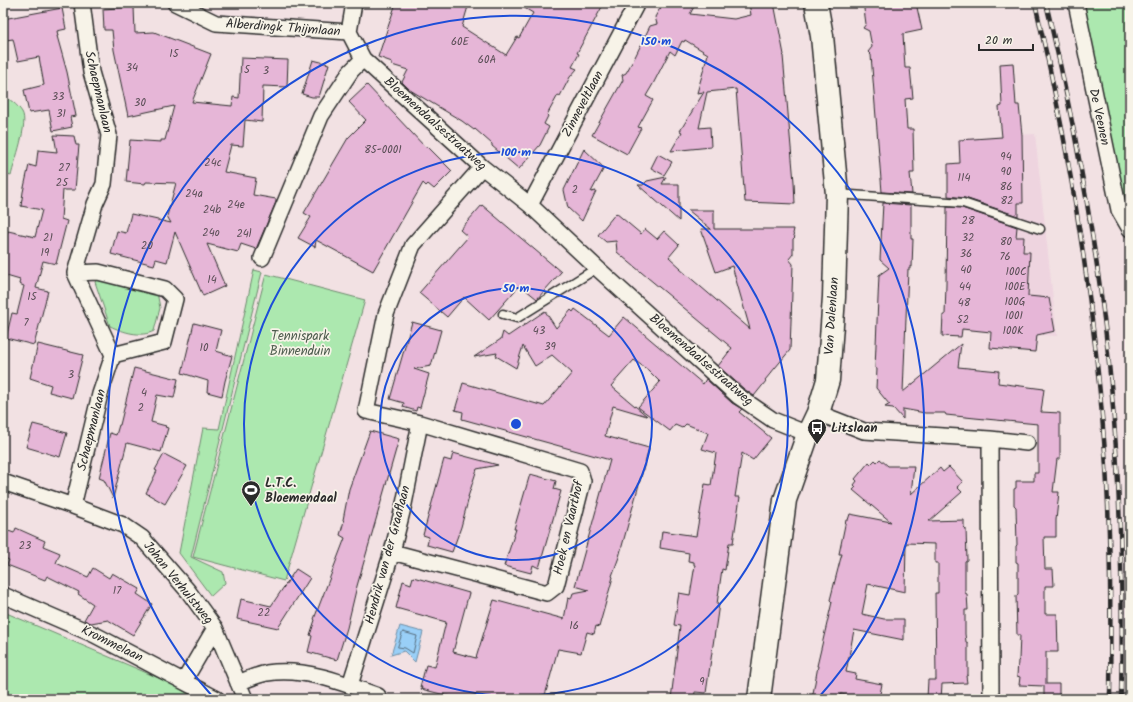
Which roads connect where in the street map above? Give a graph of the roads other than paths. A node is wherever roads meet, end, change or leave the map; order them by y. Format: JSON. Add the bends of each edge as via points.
{"nodes":[{"id":1,"x":82,"y":3,"type":"edge"},
{"id":2,"x":175,"y":3,"type":"edge"},
{"id":3,"x":354,"y":3,"type":"edge"},
{"id":4,"x":637,"y":3,"type":"edge"},
{"id":5,"x":816,"y":3,"type":"edge"},
{"id":6,"x":1076,"y":3,"type":"edge"},
{"id":7,"x":348,"y":32,"type":"junction"},
{"id":8,"x":363,"y":60,"type":"junction"},
{"id":9,"x":482,"y":168,"type":"junction"},
{"id":10,"x":837,"y":194,"type":"junction"},
{"id":11,"x":530,"y":205,"type":"junction"},
{"id":12,"x":1040,"y":229,"type":"dead end"},
{"id":13,"x":1130,"y":229,"type":"edge"},
{"id":14,"x":262,"y":258,"type":"dead end"},
{"id":15,"x":597,"y":268,"type":"junction"},
{"id":16,"x":75,"y":273,"type":"junction"},
{"id":17,"x":502,"y":314,"type":"dead end"},
{"id":18,"x":113,"y":355,"type":"junction"},
{"id":19,"x":818,"y":413,"type":"junction"},
{"id":20,"x":420,"y":423,"type":"junction"},
{"id":21,"x":808,"y":434,"type":"junction"},
{"id":22,"x":990,"y":439,"type":"junction"},
{"id":23,"x":1027,"y":443,"type":"dead end"},
{"id":24,"x":3,"y":482,"type":"edge"},
{"id":25,"x":73,"y":506,"type":"junction"},
{"id":26,"x":392,"y":552,"type":"junction"},
{"id":27,"x":3,"y":595,"type":"edge"},
{"id":28,"x":215,"y":628,"type":"junction"},
{"id":29,"x":184,"y":681,"type":"junction"},
{"id":30,"x":350,"y":685,"type":"junction"},
{"id":31,"x":242,"y":692,"type":"edge"},
{"id":32,"x":217,"y":699,"type":"edge"},
{"id":33,"x":226,"y":699,"type":"edge"},
{"id":34,"x":379,"y":699,"type":"edge"},
{"id":35,"x":758,"y":699,"type":"edge"},
{"id":36,"x":991,"y":699,"type":"edge"}],
"edges":[{"from":1,"to":16,"type":"street","name":"Schaepmanlaan","via":[[91,72],[109,135],[104,184],[95,204]]},
{"from":2,"to":7,"type":"street","name":"Alberdingk Thijmlaan","via":[[216,23]]},
{"from":3,"to":7,"type":"street"},
{"from":4,"to":11,"type":"street","name":"Zinneveltlaan"},
{"from":5,"to":10,"type":"street","name":"Van Dalenlaan","via":[[822,36]]},
{"from":6,"to":13,"type":"street","name":"De Veenen","via":[[1119,210]]},
{"from":7,"to":8,"type":"street","name":"Bloemendaalsestraatweg"},
{"from":8,"to":9,"type":"street","name":"Bloemendaalsestraatweg"},
{"from":8,"to":14,"type":"street","via":[[351,71],[321,116]]},
{"from":9,"to":11,"type":"street","name":"Bloemendaalsestraatweg"},
{"from":9,"to":20,"type":"street","name":"Hoek en Vaarthof","via":[[413,245],[386,314],[366,411]]},
{"from":10,"to":12,"type":"lane","via":[[963,203]]},
{"from":10,"to":19,"type":"street","name":"Van Dalenlaan","via":[[828,380]]},
{"from":11,"to":15,"type":"street","name":"Bloemendaalsestraatweg"},
{"from":15,"to":17,"type":"lane","via":[[517,318]]},
{"from":15,"to":21,"type":"street","name":"Bloemendaalsestraatweg","via":[[738,396],[773,420]]},
{"from":16,"to":18,"type":"street"},
{"from":16,"to":18,"type":"street","via":[[98,272],[165,289],[175,299],[164,342]]},
{"from":18,"to":25,"type":"street","name":"Schaepmanlaan","via":[[100,394]]},
{"from":19,"to":21,"type":"street","name":"Van Dalenlaan"},
{"from":19,"to":22,"type":"street","via":[[864,431]]},
{"from":20,"to":26,"type":"street","name":"Hendrik van der Graaflaan"},
{"from":20,"to":26,"type":"street","name":"Hoek en Vaarthof","via":[[580,471],[583,481],[556,586],[546,593]]},
{"from":21,"to":35,"type":"street","via":[[785,500]]},
{"from":22,"to":23,"type":"street"},
{"from":22,"to":36,"type":"street"},
{"from":24,"to":25,"type":"street","name":"Johan Verhulstweg"},
{"from":25,"to":28,"type":"street","name":"Johan Verhulstweg","via":[[123,525],[142,538],[188,591]]},
{"from":26,"to":30,"type":"street","name":"Hendrik van der Graaflaan"},
{"from":27,"to":29,"type":"street","name":"Krommelaan","via":[[95,634]]},
{"from":28,"to":29,"type":"street"},
{"from":28,"to":31,"type":"street","name":"Johan Verhulstweg"},
{"from":29,"to":32,"type":"street","name":"Krommelaan"},
{"from":30,"to":31,"type":"street","via":[[311,675],[276,672],[256,676]]},
{"from":30,"to":34,"type":"street","via":[[378,696]]},
{"from":31,"to":33,"type":"street"}]}
